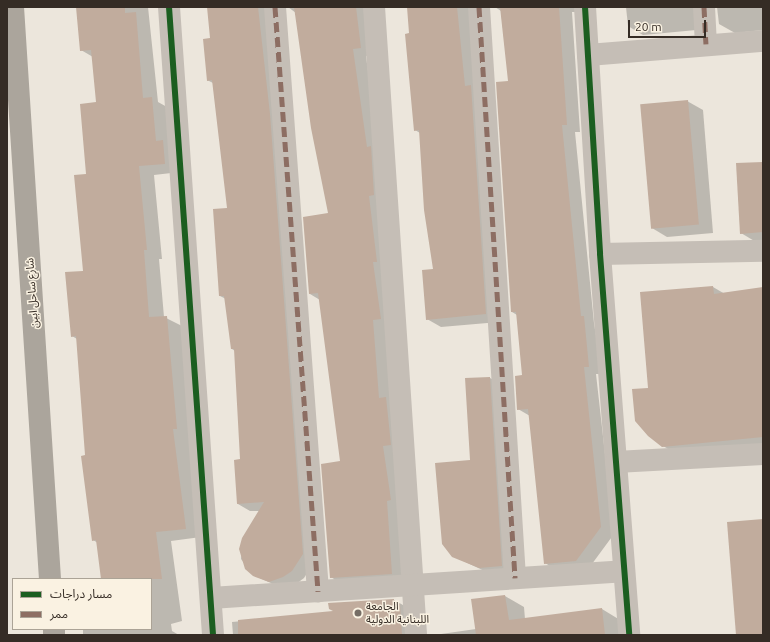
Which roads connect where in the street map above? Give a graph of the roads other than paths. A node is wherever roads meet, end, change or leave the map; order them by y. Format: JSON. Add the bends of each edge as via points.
{"nodes":[{"id":1,"x":13,"y":7,"type":"edge"},
{"id":2,"x":170,"y":7,"type":"edge"},
{"id":3,"x":275,"y":7,"type":"edge"},
{"id":4,"x":374,"y":7,"type":"edge"},
{"id":5,"x":479,"y":7,"type":"edge"},
{"id":6,"x":585,"y":7,"type":"edge"},
{"id":7,"x":704,"y":7,"type":"edge"},
{"id":8,"x":763,"y":41,"type":"edge"},
{"id":9,"x":706,"y":44,"type":"junction"},
{"id":10,"x":588,"y":55,"type":"junction"},
{"id":11,"x":763,"y":251,"type":"edge"},
{"id":12,"x":600,"y":254,"type":"junction"},
{"id":13,"x":763,"y":454,"type":"edge"},
{"id":14,"x":616,"y":462,"type":"junction"},
{"id":15,"x":623,"y":571,"type":"junction"},
{"id":16,"x":50,"y":578,"type":"edge"},
{"id":17,"x":515,"y":578,"type":"junction"},
{"id":18,"x":412,"y":584,"type":"junction"},
{"id":19,"x":318,"y":591,"type":"junction"},
{"id":20,"x":211,"y":598,"type":"junction"},
{"id":21,"x":213,"y":635,"type":"edge"},
{"id":22,"x":416,"y":635,"type":"edge"},
{"id":23,"x":629,"y":635,"type":"edge"}],
"edges":[{"from":1,"to":16,"type":"highway","name":"شارع ساحل ابين"},
{"from":2,"to":20,"type":"street"},
{"from":3,"to":19,"type":"street"},
{"from":4,"to":18,"type":"street"},
{"from":5,"to":17,"type":"street"},
{"from":6,"to":10,"type":"street"},
{"from":7,"to":9,"type":"street"},
{"from":8,"to":9,"type":"street"},
{"from":9,"to":10,"type":"street"},
{"from":10,"to":12,"type":"street"},
{"from":11,"to":12,"type":"street"},
{"from":12,"to":14,"type":"street"},
{"from":13,"to":14,"type":"street"},
{"from":14,"to":15,"type":"street"},
{"from":15,"to":17,"type":"street"},
{"from":15,"to":23,"type":"street"},
{"from":17,"to":18,"type":"street"},
{"from":18,"to":19,"type":"street"},
{"from":18,"to":22,"type":"street"},
{"from":19,"to":20,"type":"street"},
{"from":20,"to":21,"type":"street"}]}
